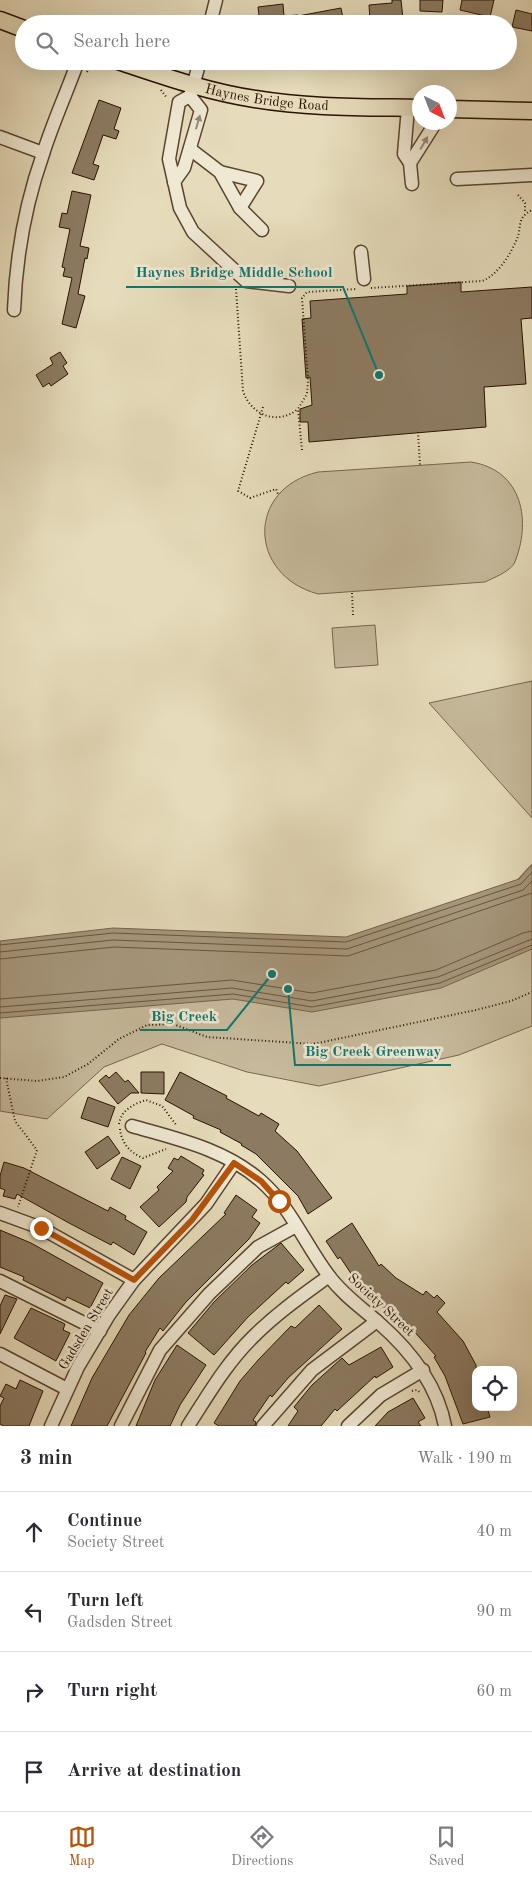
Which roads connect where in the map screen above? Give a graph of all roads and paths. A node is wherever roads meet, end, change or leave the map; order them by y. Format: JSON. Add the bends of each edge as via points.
{"nodes":[{"id":1,"x":216,"y":0,"type":"edge"},
{"id":2,"x":212,"y":15,"type":"edge"},
{"id":3,"x":0,"y":20,"type":"edge"},
{"id":4,"x":15,"y":26,"type":"edge"},
{"id":5,"x":75,"y":70,"type":"edge"},
{"id":6,"x":140,"y":70,"type":"edge"},
{"id":7,"x":198,"y":70,"type":"edge"},
{"id":8,"x":192,"y":91,"type":"junction"},
{"id":9,"x":412,"y":108,"type":"edge"},
{"id":10,"x":457,"y":109,"type":"edge"},
{"id":11,"x":532,"y":111,"type":"edge"},
{"id":12,"x":412,"y":117,"type":"edge"},
{"id":13,"x":431,"y":130,"type":"edge"},
{"id":14,"x":0,"y":137,"type":"edge"},
{"id":15,"x":190,"y":149,"type":"junction"},
{"id":16,"x":43,"y":153,"type":"junction"},
{"id":17,"x":410,"y":163,"type":"junction"},
{"id":18,"x":220,"y":172,"type":"junction"},
{"id":19,"x":532,"y":175,"type":"edge"},
{"id":20,"x":457,"y":179,"type":"dead end"},
{"id":21,"x":174,"y":182,"type":"junction"},
{"id":22,"x":412,"y":184,"type":"dead end"},
{"id":23,"x":518,"y":195,"type":"dead end"},
{"id":24,"x":240,"y":208,"type":"junction"},
{"id":25,"x":532,"y":210,"type":"edge"},
{"id":26,"x":525,"y":213,"type":"junction"},
{"id":27,"x":262,"y":230,"type":"dead end"},
{"id":28,"x":360,"y":252,"type":"dead end"},
{"id":29,"x":364,"y":279,"type":"dead end"},
{"id":30,"x":289,"y":286,"type":"dead end"},
{"id":31,"x":14,"y":310,"type":"dead end"},
{"id":32,"x":263,"y":407,"type":"dead end"},
{"id":33,"x":418,"y":432,"type":"dead end"},
{"id":34,"x":302,"y":450,"type":"dead end"},
{"id":35,"x":420,"y":465,"type":"dead end"},
{"id":36,"x":278,"y":494,"type":"dead end"},
{"id":37,"x":352,"y":593,"type":"dead end"},
{"id":38,"x":353,"y":615,"type":"dead end"},
{"id":39,"x":532,"y":992,"type":"edge"},
{"id":40,"x":0,"y":1078,"type":"edge"},
{"id":41,"x":6,"y":1078,"type":"junction"},
{"id":42,"x":132,"y":1126,"type":"dead end"},
{"id":43,"x":184,"y":1129,"type":"dead end"},
{"id":44,"x":173,"y":1146,"type":"dead end"},
{"id":45,"x":234,"y":1163,"type":"junction"},
{"id":46,"x":23,"y":1211,"type":"dead end"},
{"id":47,"x":0,"y":1213,"type":"edge"},
{"id":48,"x":296,"y":1226,"type":"junction"},
{"id":49,"x":329,"y":1276,"type":"junction"},
{"id":50,"x":134,"y":1280,"type":"junction"},
{"id":51,"x":0,"y":1281,"type":"edge"},
{"id":52,"x":377,"y":1321,"type":"junction"},
{"id":53,"x":100,"y":1331,"type":"junction"},
{"id":54,"x":1,"y":1356,"type":"edge"},
{"id":55,"x":423,"y":1370,"type":"junction"},
{"id":56,"x":67,"y":1389,"type":"junction"},
{"id":57,"x":410,"y":1392,"type":"dead end"},
{"id":58,"x":422,"y":1394,"type":"dead end"},
{"id":59,"x":51,"y":1426,"type":"edge"},
{"id":60,"x":121,"y":1426,"type":"edge"},
{"id":61,"x":188,"y":1426,"type":"edge"},
{"id":62,"x":263,"y":1426,"type":"edge"},
{"id":63,"x":348,"y":1426,"type":"edge"},
{"id":64,"x":445,"y":1426,"type":"edge"}],
"edges":[{"from":1,"to":2,"type":"street"},
{"from":3,"to":4,"type":"main road"},
{"from":5,"to":16,"type":"street"},
{"from":6,"to":8,"type":"main road","name":"Haynes Bridge Road"},
{"from":7,"to":8,"type":"street"},
{"from":8,"to":9,"type":"main road","name":"Haynes Bridge Road","via":[[313,106]]},
{"from":15,"to":8,"type":"street","one_way":true,"via":[[201,110]]},
{"from":8,"to":21,"type":"street","via":[[178,102],[170,140],[169,159]]},
{"from":10,"to":11,"type":"main road"},
{"from":12,"to":17,"type":"street","via":[[404,154]]},
{"from":17,"to":13,"type":"street","one_way":true},
{"from":14,"to":16,"type":"street"},
{"from":15,"to":18,"type":"street"},
{"from":15,"to":21,"type":"street","via":[[184,168]]},
{"from":16,"to":31,"type":"street","via":[[21,235]]},
{"from":17,"to":22,"type":"street"},
{"from":18,"to":24,"type":"street"},
{"from":18,"to":24,"type":"street","via":[[257,181]]},
{"from":19,"to":20,"type":"street"},
{"from":21,"to":30,"type":"street","via":[[180,208],[193,232],[246,281]]},
{"from":23,"to":26,"type":"path","via":[[525,203]]},
{"from":24,"to":27,"type":"street"},
{"from":25,"to":26,"type":"path"},
{"from":26,"to":34,"type":"path","via":[[517,228],[517,239],[491,278],[305,294],[302,298],[308,381],[307,394],[298,409]]},
{"from":28,"to":29,"type":"street"},
{"from":32,"to":36,"type":"path","via":[[238,491],[250,498],[276,488]]},
{"from":33,"to":35,"type":"path"},
{"from":37,"to":38,"type":"path"},
{"from":39,"to":41,"type":"path","via":[[511,1002],[313,1044],[207,1036],[174,1024],[146,1025],[119,1039],[88,1064],[64,1077],[36,1081]]},
{"from":40,"to":41,"type":"path"},
{"from":41,"to":46,"type":"path","via":[[15,1121],[37,1150],[18,1208]]},
{"from":42,"to":45,"type":"street","name":"Society Street","via":[[208,1148]]},
{"from":43,"to":44,"type":"path","via":[[175,1125],[162,1106],[146,1100],[123,1113],[119,1121],[120,1133],[133,1154],[143,1158]]},
{"from":45,"to":48,"type":"street","name":"Society Street","via":[[261,1181]]},
{"from":45,"to":50,"type":"street","name":"Gadsden Street","via":[[197,1215]]},
{"from":47,"to":50,"type":"street","via":[[41,1228]]},
{"from":48,"to":49,"type":"street","name":"Society Street"},
{"from":48,"to":60,"type":"street","via":[[258,1247],[209,1294],[160,1350]]},
{"from":49,"to":52,"type":"street","name":"Society Street"},
{"from":49,"to":61,"type":"street","via":[[288,1305],[253,1337],[217,1380]]},
{"from":50,"to":53,"type":"street","name":"Gadsden Street"},
{"from":51,"to":53,"type":"street"},
{"from":52,"to":55,"type":"street","name":"Society Street"},
{"from":52,"to":62,"type":"street","via":[[312,1370]]},
{"from":53,"to":56,"type":"street","name":"Gadsden Street"},
{"from":54,"to":56,"type":"street"},
{"from":55,"to":63,"type":"street","via":[[381,1395]]},
{"from":55,"to":64,"type":"street","name":"Society Street","via":[[441,1406]]},
{"from":56,"to":59,"type":"street","name":"Gadsden Street"},
{"from":57,"to":58,"type":"path","via":[[417,1390]]}]}
